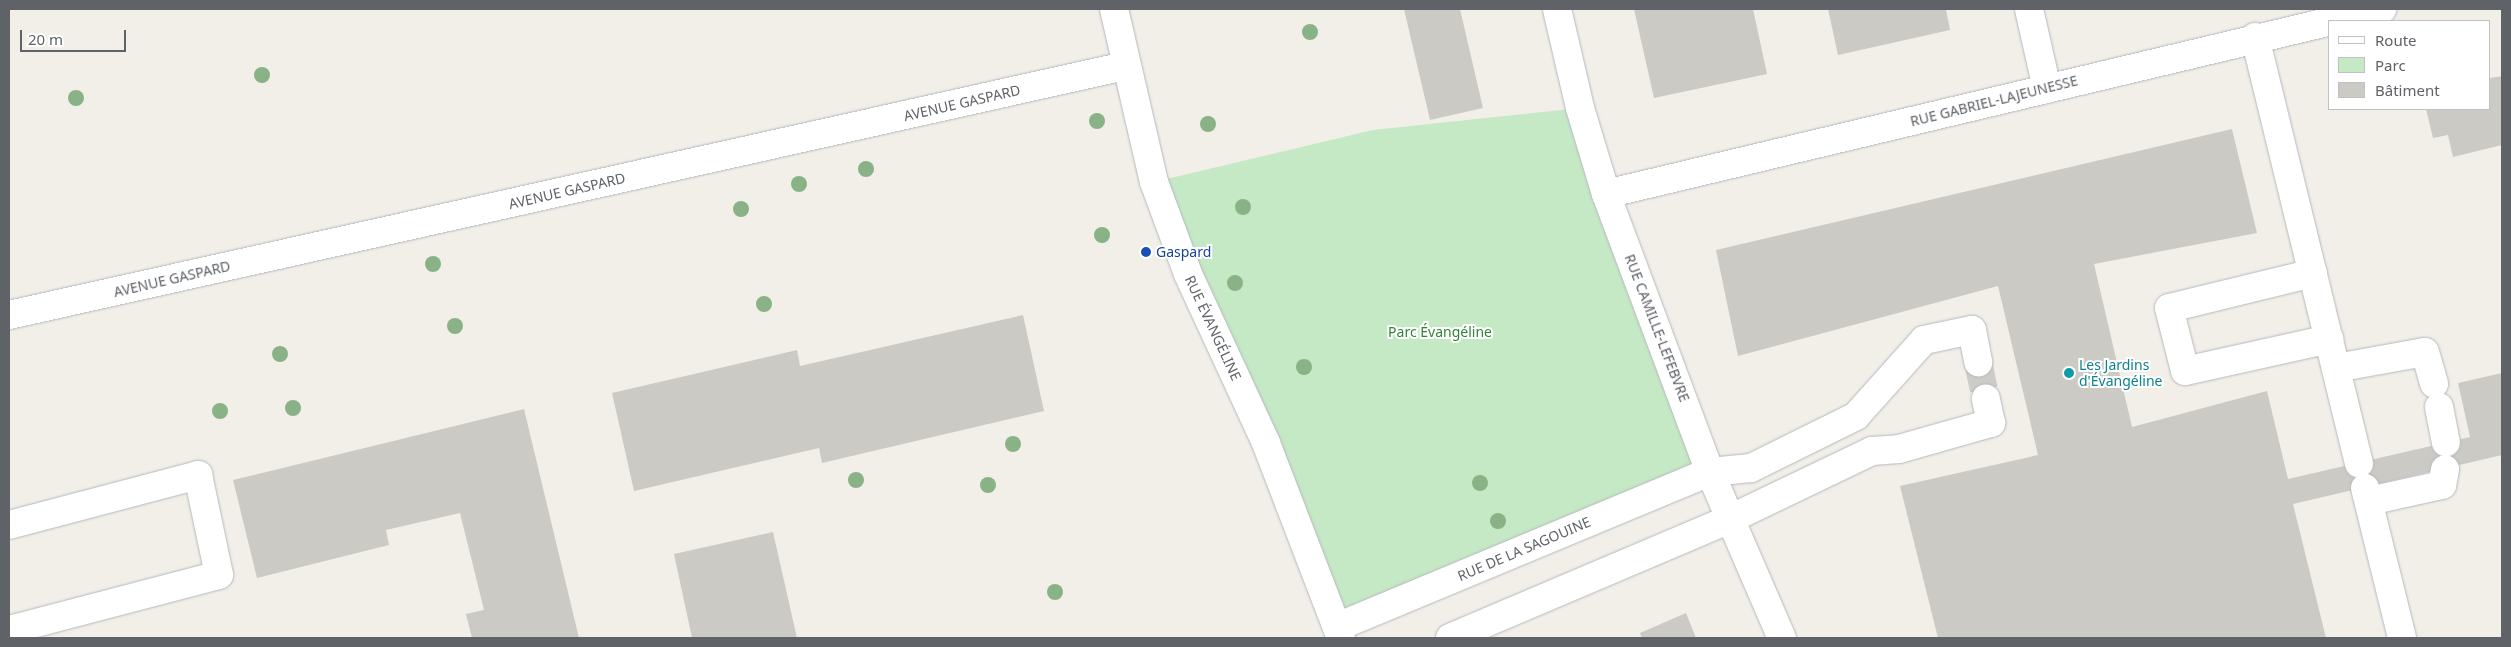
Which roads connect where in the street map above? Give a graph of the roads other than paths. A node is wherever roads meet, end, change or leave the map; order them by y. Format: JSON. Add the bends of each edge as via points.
{"nodes":[{"id":1,"x":1114,"y":9,"type":"edge"},
{"id":2,"x":1556,"y":9,"type":"edge"},
{"id":3,"x":2029,"y":9,"type":"edge"},
{"id":4,"x":2382,"y":9,"type":"edge"},
{"id":5,"x":2332,"y":20,"type":"edge"},
{"id":6,"x":2328,"y":21,"type":"edge"},
{"id":7,"x":2255,"y":37,"type":"junction"},
{"id":8,"x":1125,"y":66,"type":"junction"},
{"id":9,"x":2047,"y":89,"type":"junction"},
{"id":10,"x":1606,"y":194,"type":"junction"},
{"id":11,"x":2313,"y":273,"type":"junction"},
{"id":12,"x":9,"y":315,"type":"edge"},
{"id":13,"x":2328,"y":339,"type":"junction"},
{"id":14,"x":1978,"y":362,"type":"tunnel mouth"},
{"id":15,"x":2336,"y":368,"type":"junction"},
{"id":16,"x":1986,"y":399,"type":"tunnel mouth"},
{"id":17,"x":1856,"y":416,"type":"junction"},
{"id":18,"x":1872,"y":451,"type":"junction"},
{"id":19,"x":1710,"y":472,"type":"junction"},
{"id":20,"x":2365,"y":484,"type":"junction"},
{"id":21,"x":1730,"y":520,"type":"junction"},
{"id":22,"x":9,"y":525,"type":"edge"},
{"id":23,"x":9,"y":630,"type":"edge"},
{"id":24,"x":1339,"y":633,"type":"edge"},
{"id":25,"x":1450,"y":638,"type":"edge"},
{"id":26,"x":1782,"y":638,"type":"edge"},
{"id":27,"x":2402,"y":638,"type":"edge"}],
"edges":[{"from":1,"to":8,"type":"street","name":"RUE ÉVANGÉLINE"},
{"from":2,"to":10,"type":"street","name":"RUE CAMILLE-LEFEBVRE","via":[[1580,108]]},
{"from":3,"to":9,"type":"street"},
{"from":4,"to":5,"type":"street","name":"RUE GABRIEL-LAJEUNESSE"},
{"from":6,"to":7,"type":"street","name":"RUE GABRIEL-LAJEUNESSE"},
{"from":7,"to":9,"type":"street","name":"RUE GABRIEL-LAJEUNESSE"},
{"from":7,"to":11,"type":"street"},
{"from":8,"to":12,"type":"street","name":"AVENUE GASPARD"},
{"from":8,"to":24,"type":"street","name":"RUE ÉVANGÉLINE","via":[[1154,182],[1188,274],[1266,444]]},
{"from":9,"to":10,"type":"street","name":"RUE GABRIEL-LAJEUNESSE"},
{"from":10,"to":19,"type":"street","name":"RUE CAMILLE-LEFEBVRE"},
{"from":11,"to":13,"type":"street"},
{"from":11,"to":13,"type":"street","via":[[2169,308],[2185,370]]},
{"from":13,"to":15,"type":"street"},
{"from":14,"to":17,"type":"street","via":[[1972,330],[1924,340]]},
{"from":15,"to":20,"type":"street"},
{"from":15,"to":20,"type":"street","via":[[2425,352],[2436,395],[2446,456],[2442,485]]},
{"from":16,"to":18,"type":"street","via":[[1991,423],[1899,449]]},
{"from":17,"to":18,"type":"street"},
{"from":17,"to":19,"type":"street","name":"RUE DE LA SAGOUINE","via":[[1751,468]]},
{"from":18,"to":21,"type":"street"},
{"from":19,"to":21,"type":"street","name":"RUE CAMILLE-LEFEBVRE"},
{"from":19,"to":24,"type":"street","name":"RUE DE LA SAGOUINE"},
{"from":20,"to":27,"type":"street"},
{"from":21,"to":25,"type":"street"},
{"from":21,"to":26,"type":"street","name":"RUE CAMILLE-LEFEBVRE"},
{"from":22,"to":23,"type":"street","via":[[198,475],[218,576]]}]}
